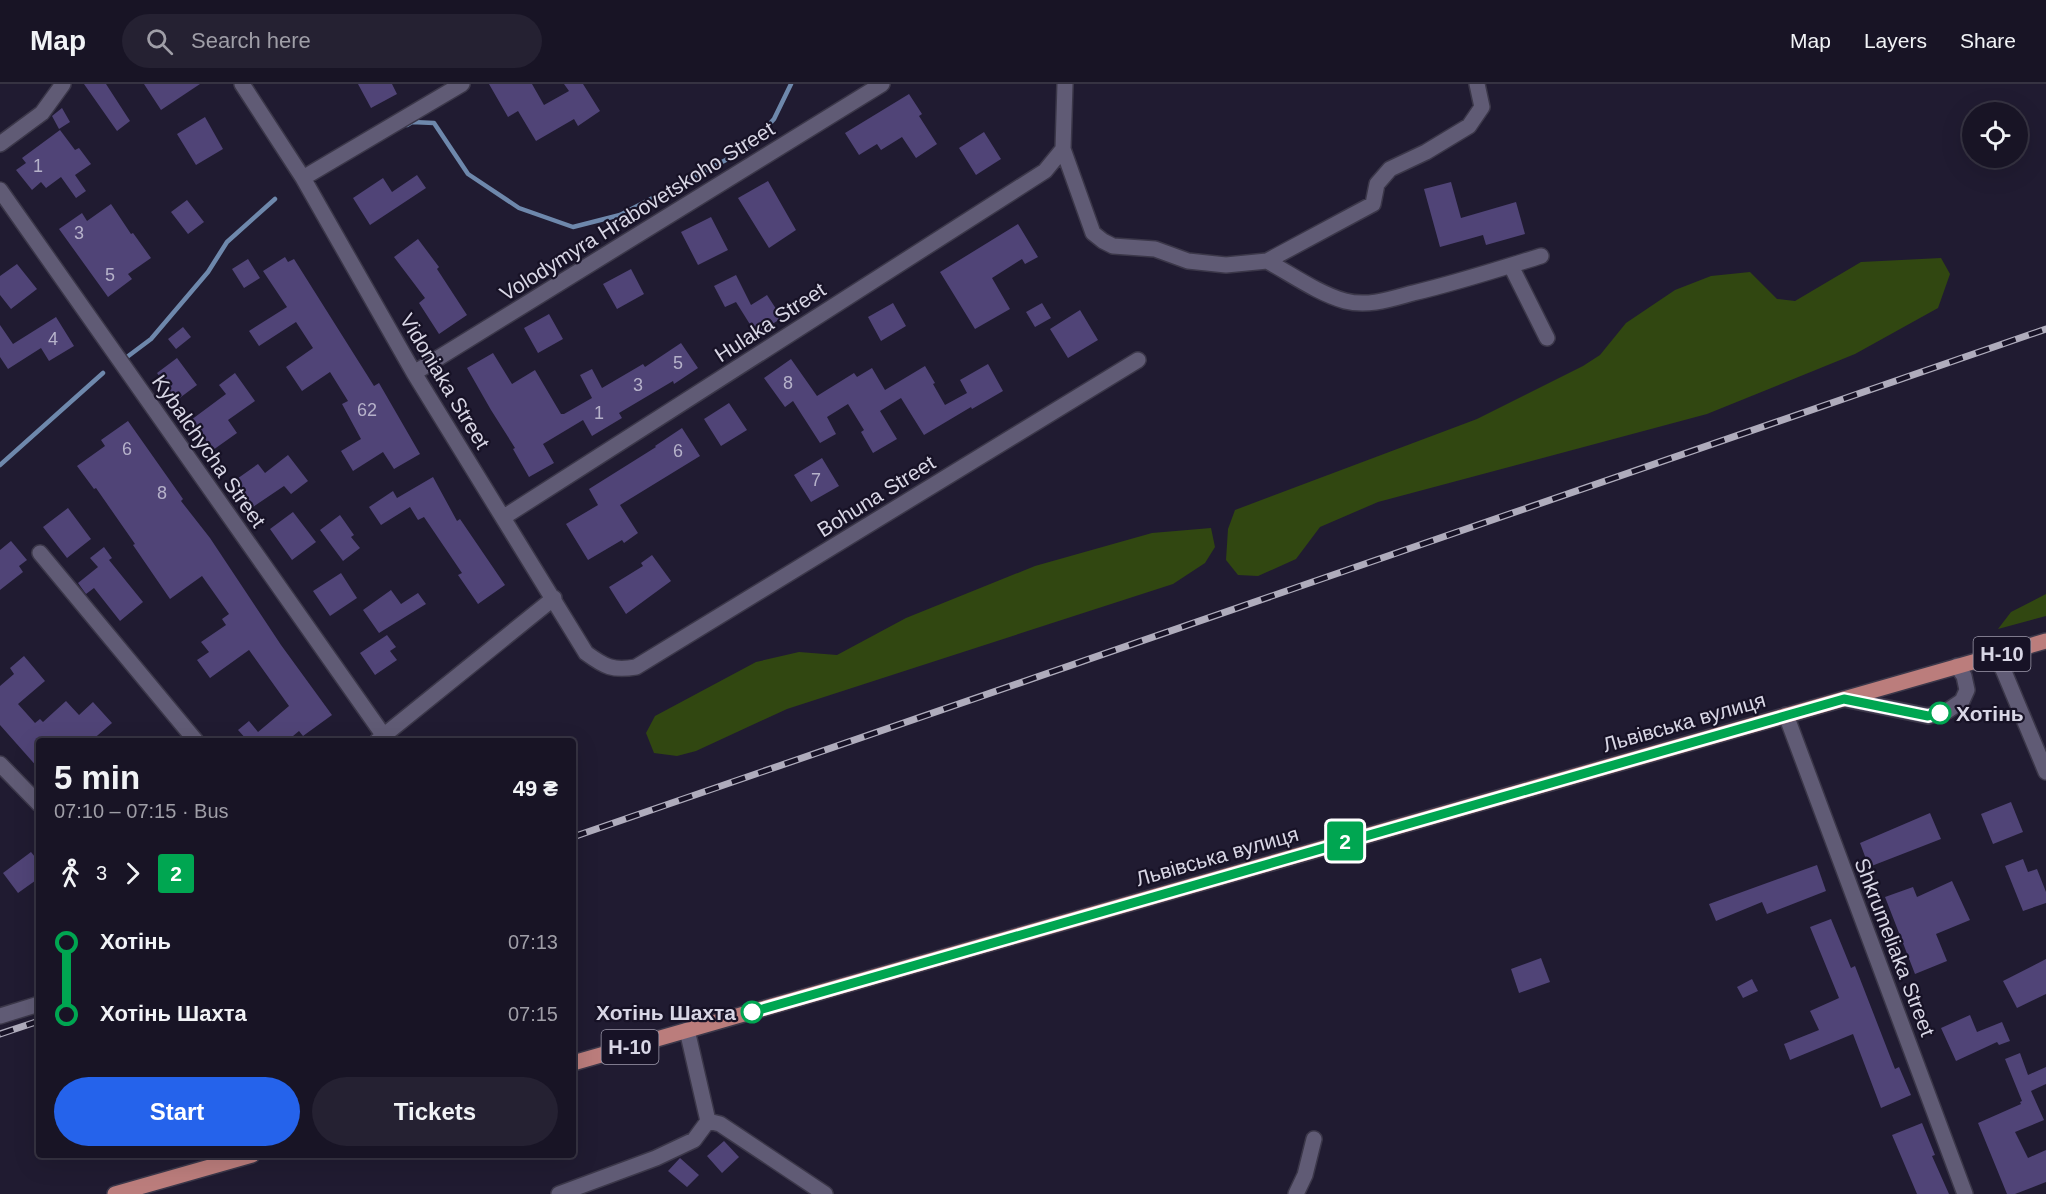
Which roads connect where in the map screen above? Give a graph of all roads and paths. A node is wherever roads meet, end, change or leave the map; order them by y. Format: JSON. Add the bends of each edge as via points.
{"nodes":[{"id":1,"x":63,"y":84,"type":"edge"},
{"id":2,"x":242,"y":84,"type":"edge"},
{"id":3,"x":462,"y":84,"type":"edge"},
{"id":4,"x":882,"y":84,"type":"edge"},
{"id":5,"x":1065,"y":84,"type":"edge"},
{"id":6,"x":1477,"y":84,"type":"edge"},
{"id":7,"x":0,"y":144,"type":"edge"},
{"id":8,"x":1059,"y":154,"type":"junction"},
{"id":9,"x":303,"y":178,"type":"junction"},
{"id":10,"x":0,"y":190,"type":"edge"},
{"id":11,"x":1541,"y":256,"type":"dead end"},
{"id":12,"x":1267,"y":261,"type":"junction"},
{"id":13,"x":1511,"y":266,"type":"junction"},
{"id":14,"x":1547,"y":338,"type":"dead end"},
{"id":15,"x":1138,"y":360,"type":"dead end"},
{"id":16,"x":414,"y":373,"type":"junction"},
{"id":17,"x":504,"y":517,"type":"junction"},
{"id":18,"x":40,"y":553,"type":"dead end"},
{"id":19,"x":554,"y":598,"type":"junction"},
{"id":20,"x":2046,"y":641,"type":"edge"},
{"id":21,"x":1997,"y":655,"type":"junction"},
{"id":22,"x":1958,"y":666,"type":"junction"},
{"id":23,"x":636,"y":667,"type":"joint"},
{"id":24,"x":1844,"y":699,"type":"junction"},
{"id":25,"x":1786,"y":715,"type":"junction"},
{"id":26,"x":194,"y":738,"type":"edge"},
{"id":27,"x":381,"y":738,"type":"edge"},
{"id":28,"x":0,"y":764,"type":"edge"},
{"id":29,"x":2046,"y":772,"type":"edge"},
{"id":30,"x":36,"y":801,"type":"edge"},
{"id":31,"x":36,"y":1005,"type":"edge"},
{"id":32,"x":0,"y":1016,"type":"edge"},
{"id":33,"x":687,"y":1030,"type":"junction"},
{"id":34,"x":576,"y":1062,"type":"edge"},
{"id":35,"x":708,"y":1121,"type":"junction"},
{"id":36,"x":1314,"y":1139,"type":"dead end"},
{"id":37,"x":241,"y":1158,"type":"edge"},
{"id":38,"x":115,"y":1194,"type":"edge"},
{"id":39,"x":559,"y":1194,"type":"edge"},
{"id":40,"x":825,"y":1194,"type":"edge"},
{"id":41,"x":1296,"y":1194,"type":"edge"},
{"id":42,"x":1965,"y":1194,"type":"edge"}],
"edges":[{"from":1,"to":7,"type":"street","via":[[42,113]]},
{"from":2,"to":9,"type":"street","name":"Vidoniaka Street"},
{"from":3,"to":9,"type":"street"},
{"from":4,"to":16,"type":"street","name":"Volodymyra Hrabovetskoho Street"},
{"from":5,"to":8,"type":"street"},
{"from":6,"to":12,"type":"street","via":[[1482,107],[1469,126],[1390,169],[1377,184],[1373,204]]},
{"from":8,"to":12,"type":"street","via":[[1094,233],[1103,241],[1113,246],[1155,249],[1188,261],[1226,265]]},
{"from":8,"to":17,"type":"street","name":"Hulaka Street","via":[[1045,171]]},
{"from":9,"to":16,"type":"street","name":"Vidoniaka Street"},
{"from":10,"to":27,"type":"street","name":"Kybalchycha Street"},
{"from":11,"to":13,"type":"street"},
{"from":12,"to":13,"type":"street","via":[[1329,295],[1363,303],[1380,302]]},
{"from":13,"to":14,"type":"street"},
{"from":15,"to":23,"type":"street","name":"Bohuna Street"},
{"from":16,"to":17,"type":"street","name":"Vidoniaka Street"},
{"from":17,"to":19,"type":"street","name":"Vidoniaka Street"},
{"from":18,"to":26,"type":"street"},
{"from":19,"to":23,"type":"street","name":"Vidoniaka Street","via":[[586,653],[610,668]]},
{"from":19,"to":27,"type":"street"},
{"from":20,"to":21,"type":"main road","name":"Львівська вулиця","number":"Н-10"},
{"from":21,"to":22,"type":"main road","name":"Львівська вулиця","number":"Н-10"},
{"from":21,"to":29,"type":"street"},
{"from":22,"to":24,"type":"main road","name":"Львівська вулиця","number":"Н-10"},
{"from":22,"to":24,"type":"street","via":[[1967,690],[1962,701],[1947,711],[1928,716]]},
{"from":24,"to":25,"type":"main road","name":"Львівська вулиця","number":"Н-10"},
{"from":25,"to":33,"type":"main road","name":"Львівська вулиця","number":"Н-10"},
{"from":25,"to":42,"type":"street","name":"Shkrumeliaka Street"},
{"from":28,"to":30,"type":"street"},
{"from":31,"to":32,"type":"street"},
{"from":33,"to":34,"type":"main road","name":"Львівська вулиця","number":"Н-10"},
{"from":33,"to":35,"type":"street"},
{"from":35,"to":39,"type":"street","via":[[694,1140]]},
{"from":35,"to":40,"type":"street","via":[[720,1124]]},
{"from":36,"to":41,"type":"street"},
{"from":37,"to":38,"type":"main road"}]}
